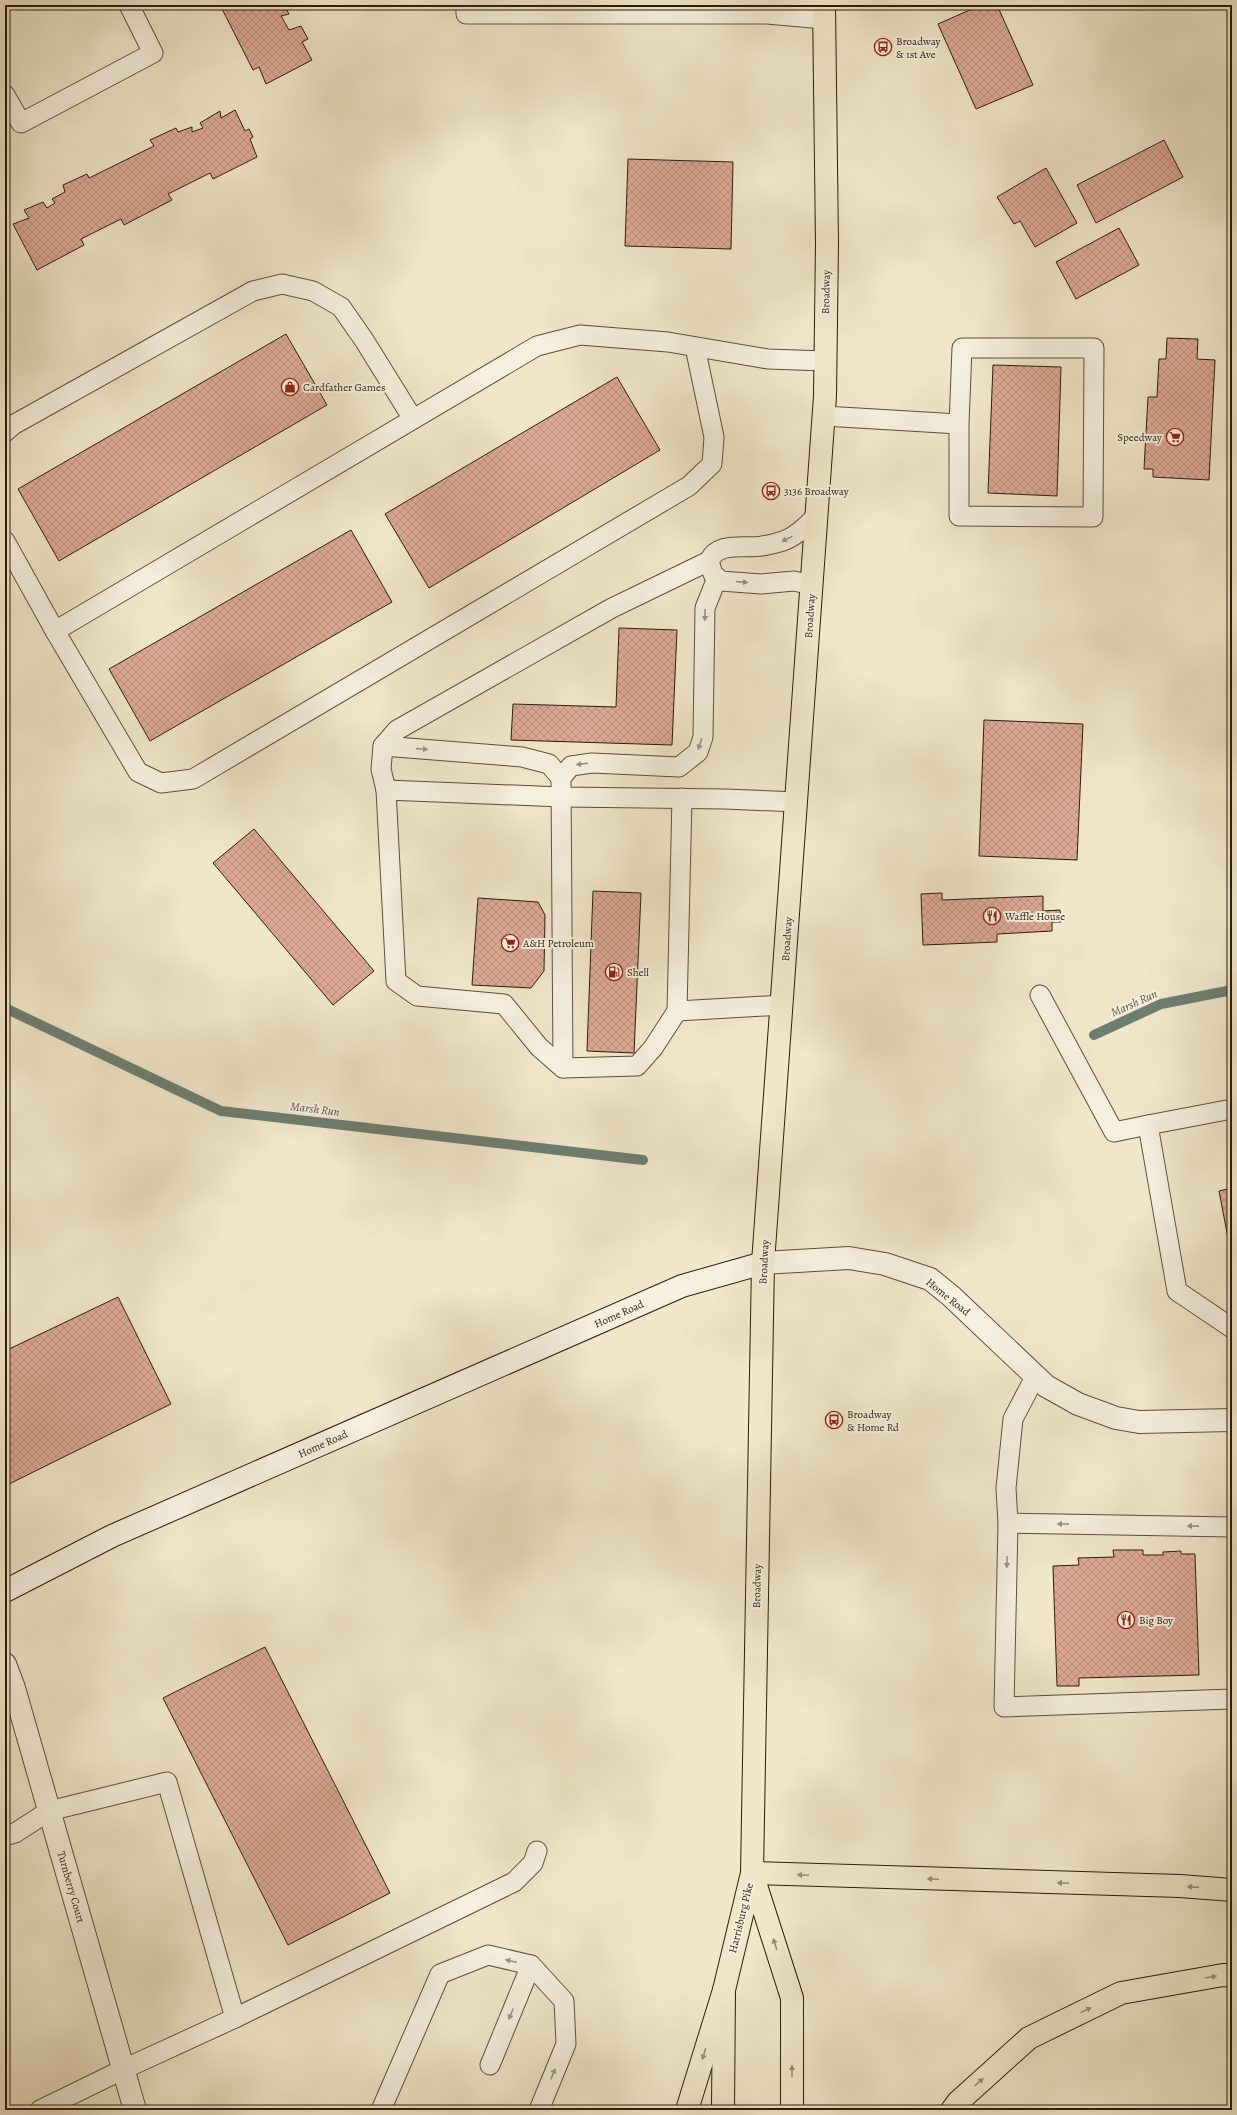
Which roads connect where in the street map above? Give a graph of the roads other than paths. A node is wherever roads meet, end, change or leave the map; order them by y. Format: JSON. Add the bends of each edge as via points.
{"nodes":[{"id":1,"x":129,"y":5,"type":"edge"},
{"id":2,"x":466,"y":5,"type":"edge"},
{"id":3,"x":824,"y":12,"type":"edge"},
{"id":4,"x":5,"y":95,"type":"edge"},
{"id":5,"x":695,"y":347,"type":"junction"},
{"id":6,"x":825,"y":361,"type":"junction"},
{"id":7,"x":824,"y":416,"type":"junction"},
{"id":8,"x":413,"y":419,"type":"junction"},
{"id":9,"x":959,"y":424,"type":"junction"},
{"id":10,"x":5,"y":432,"type":"edge"},
{"id":11,"x":817,"y":515,"type":"junction"},
{"id":12,"x":5,"y":541,"type":"edge"},
{"id":13,"x":709,"y":562,"type":"junction"},
{"id":14,"x":717,"y":578,"type":"junction"},
{"id":15,"x":812,"y":585,"type":"junction"},
{"id":16,"x":55,"y":631,"type":"junction"},
{"id":17,"x":383,"y":746,"type":"junction"},
{"id":18,"x":561,"y":778,"type":"junction"},
{"id":19,"x":386,"y":790,"type":"junction"},
{"id":20,"x":562,"y":797,"type":"junction"},
{"id":21,"x":682,"y":798,"type":"junction"},
{"id":22,"x":797,"y":802,"type":"junction"},
{"id":23,"x":1040,"y":995,"type":"dead end"},
{"id":24,"x":782,"y":1005,"type":"junction"},
{"id":25,"x":678,"y":1011,"type":"junction"},
{"id":26,"x":563,"y":1068,"type":"junction"},
{"id":27,"x":1232,"y":1109,"type":"edge"},
{"id":28,"x":1148,"y":1125,"type":"junction"},
{"id":29,"x":763,"y":1263,"type":"junction"},
{"id":30,"x":1232,"y":1328,"type":"edge"},
{"id":31,"x":1035,"y":1377,"type":"junction"},
{"id":32,"x":1232,"y":1420,"type":"edge"},
{"id":33,"x":1008,"y":1523,"type":"junction"},
{"id":34,"x":1232,"y":1527,"type":"edge"},
{"id":35,"x":5,"y":1591,"type":"edge"},
{"id":36,"x":5,"y":1664,"type":"edge"},
{"id":37,"x":1232,"y":1699,"type":"edge"},
{"id":38,"x":49,"y":1811,"type":"junction"},
{"id":39,"x":5,"y":1836,"type":"edge"},
{"id":40,"x":537,"y":1851,"type":"dead end"},
{"id":41,"x":752,"y":1873,"type":"junction"},
{"id":42,"x":1232,"y":1890,"type":"edge"},
{"id":43,"x":531,"y":1965,"type":"junction"},
{"id":44,"x":1232,"y":1976,"type":"edge"},
{"id":45,"x":724,"y":1990,"type":"junction"},
{"id":46,"x":235,"y":2018,"type":"junction"},
{"id":47,"x":490,"y":2065,"type":"dead end"},
{"id":48,"x":124,"y":2069,"type":"junction"},
{"id":49,"x":40,"y":2110,"type":"edge"},
{"id":50,"x":135,"y":2110,"type":"edge"},
{"id":51,"x":381,"y":2110,"type":"edge"},
{"id":52,"x":539,"y":2110,"type":"edge"},
{"id":53,"x":687,"y":2110,"type":"edge"},
{"id":54,"x":723,"y":2110,"type":"edge"},
{"id":55,"x":792,"y":2110,"type":"edge"},
{"id":56,"x":952,"y":2110,"type":"edge"}],
"edges":[{"from":1,"to":4,"type":"lane","via":[[153,53],[21,123]]},
{"from":2,"to":3,"type":"lane","via":[[466,14]]},
{"from":3,"to":6,"type":"main road","name":"Broadway","via":[[827,244]]},
{"from":5,"to":6,"type":"lane","via":[[768,359]]},
{"from":5,"to":8,"type":"lane","via":[[668,342],[580,335],[537,346]]},
{"from":5,"to":16,"type":"lane","via":[[714,437],[712,464],[689,486],[194,779],[161,783],[138,772]]},
{"from":6,"to":7,"type":"main road","name":"Broadway"},
{"from":7,"to":9,"type":"lane"},
{"from":7,"to":11,"type":"main road","name":"Broadway"},
{"from":8,"to":10,"type":"lane","via":[[341,307],[313,291],[282,284],[253,291]]},
{"from":8,"to":16,"type":"lane"},
{"from":9,"to":9,"type":"lane","via":[[959,516],[1094,517],[1094,348],[962,348]]},
{"from":11,"to":13,"type":"lane","one_way":true,"via":[[807,526],[784,541],[762,546],[725,548],[711,556]]},
{"from":11,"to":15,"type":"main road","name":"Broadway"},
{"from":12,"to":16,"type":"lane"},
{"from":13,"to":14,"type":"lane"},
{"from":13,"to":17,"type":"lane","via":[[612,608],[397,730]]},
{"from":14,"to":15,"type":"lane","one_way":true,"via":[[721,581],[761,584],[794,581]]},
{"from":14,"to":18,"type":"lane","one_way":true,"via":[[705,608],[703,737],[698,752],[679,767],[592,763],[571,766]]},
{"from":15,"to":22,"type":"main road","name":"Broadway"},
{"from":17,"to":18,"type":"lane","one_way":true,"via":[[522,757],[549,764]]},
{"from":17,"to":19,"type":"lane","via":[[381,769]]},
{"from":18,"to":20,"type":"lane"},
{"from":19,"to":20,"type":"lane"},
{"from":19,"to":26,"type":"lane","via":[[396,981],[417,996],[504,1004],[539,1047]]},
{"from":20,"to":21,"type":"lane"},
{"from":20,"to":26,"type":"lane"},
{"from":21,"to":22,"type":"lane"},
{"from":21,"to":25,"type":"lane"},
{"from":22,"to":24,"type":"main road","name":"Broadway"},
{"from":23,"to":28,"type":"lane","via":[[1114,1132]]},
{"from":24,"to":25,"type":"lane"},
{"from":24,"to":29,"type":"main road","name":"Broadway"},
{"from":25,"to":26,"type":"lane","via":[[653,1048],[637,1066]]},
{"from":27,"to":28,"type":"lane"},
{"from":28,"to":30,"type":"lane","via":[[1177,1291]]},
{"from":29,"to":31,"type":"street","name":"Home Road","via":[[849,1258],[885,1264],[930,1279]]},
{"from":29,"to":35,"type":"street","name":"Home Road","via":[[682,1286],[112,1536]]},
{"from":29,"to":41,"type":"main road","name":"Broadway"},
{"from":31,"to":32,"type":"street","name":"Home Road","via":[[1078,1404],[1116,1418],[1151,1422]]},
{"from":31,"to":33,"type":"lane","via":[[1013,1419],[1006,1488]]},
{"from":34,"to":33,"type":"lane","one_way":true},
{"from":33,"to":37,"type":"lane","one_way":true,"via":[[1004,1707]]},
{"from":36,"to":38,"type":"street","name":"Turnberry Court"},
{"from":38,"to":39,"type":"lane","via":[[15,1833]]},
{"from":38,"to":46,"type":"lane","via":[[167,1782]]},
{"from":38,"to":48,"type":"street","name":"Turnberry Court"},
{"from":40,"to":46,"type":"lane","via":[[533,1863],[514,1882]]},
{"from":42,"to":41,"type":"main road","one_way":true,"via":[[1180,1886]]},
{"from":41,"to":45,"type":"main road","name":"Harrisburg Pike"},
{"from":55,"to":41,"type":"main road","name":"Harrisburg Pike","one_way":true,"via":[[792,1998]]},
{"from":43,"to":47,"type":"lane","one_way":true},
{"from":43,"to":51,"type":"lane","one_way":true,"via":[[488,1955],[440,1974]]},
{"from":52,"to":43,"type":"lane","one_way":true,"via":[[566,2044],[564,2001]]},
{"from":56,"to":44,"type":"main road","one_way":true,"via":[[1029,2038],[1121,1993],[1223,1975]]},
{"from":45,"to":53,"type":"main road","one_way":true},
{"from":45,"to":54,"type":"main road","name":"Harrisburg Pike"},
{"from":46,"to":48,"type":"lane"},
{"from":48,"to":49,"type":"lane"},
{"from":48,"to":50,"type":"street","name":"Turnberry Court"}]}
